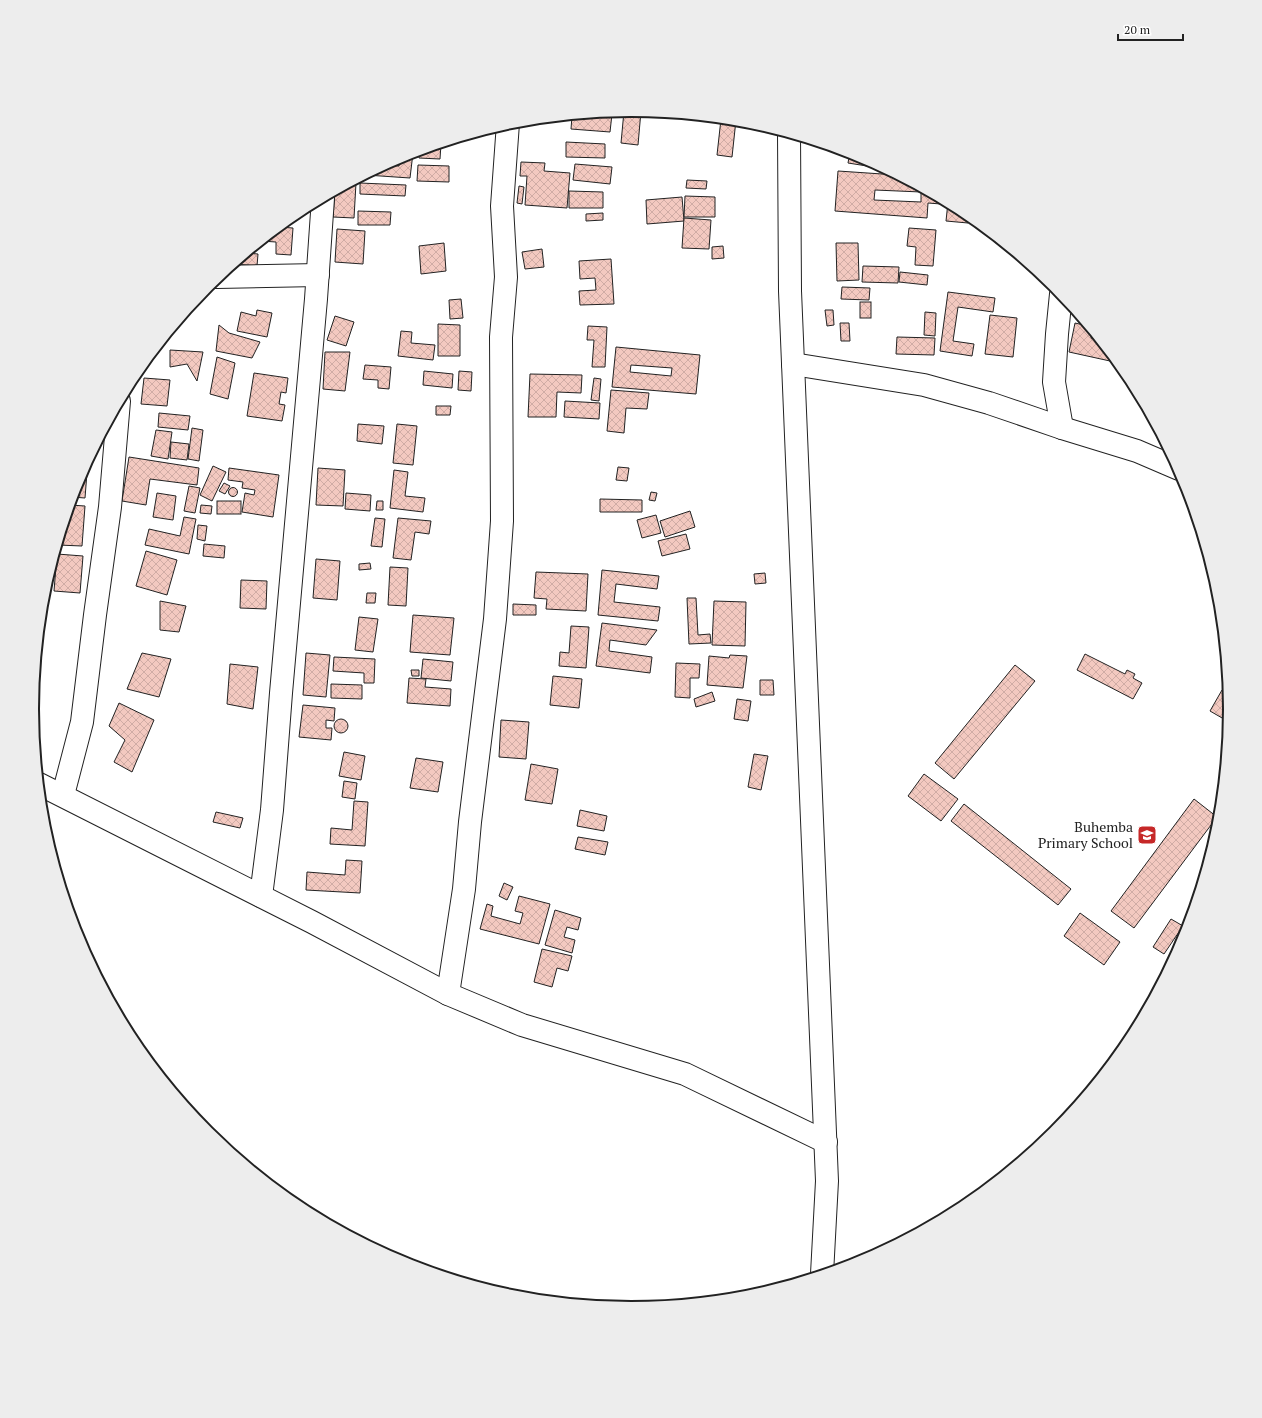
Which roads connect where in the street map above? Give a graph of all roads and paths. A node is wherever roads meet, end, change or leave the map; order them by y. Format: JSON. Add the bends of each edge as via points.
{"nodes":[{"id":1,"x":507,"y":130,"type":"edge"},
{"id":2,"x":788,"y":138,"type":"edge"},
{"id":3,"x":323,"y":204,"type":"edge"},
{"id":4,"x":318,"y":275,"type":"junction"},
{"id":5,"x":226,"y":278,"type":"edge"},
{"id":6,"x":1060,"y":301,"type":"edge"},
{"id":7,"x":793,"y":364,"type":"junction"},
{"id":8,"x":119,"y":411,"type":"edge"},
{"id":9,"x":1062,"y":428,"type":"junction"},
{"id":10,"x":1171,"y":466,"type":"edge"},
{"id":11,"x":44,"y":786,"type":"edge"},
{"id":12,"x":63,"y":795,"type":"junction"},
{"id":13,"x":261,"y":896,"type":"junction"},
{"id":14,"x":448,"y":994,"type":"junction"},
{"id":15,"x":826,"y":1142,"type":"junction"},
{"id":16,"x":822,"y":1270,"type":"edge"}],
"edges":[{"from":1,"to":14,"type":"street","via":[[502,206],[506,277],[501,337],[502,521],[495,619],[464,889]]},
{"from":2,"to":7,"type":"street"},
{"from":3,"to":4,"type":"street"},
{"from":4,"to":5,"type":"street"},
{"from":4,"to":13,"type":"street","via":[[280,693],[272,810]]},
{"from":6,"to":9,"type":"street","via":[[1054,382]]},
{"from":7,"to":9,"type":"street","via":[[924,385],[989,403]]},
{"from":7,"to":15,"type":"street"},
{"from":8,"to":12,"type":"street","via":[[110,507],[82,722]]},
{"from":9,"to":10,"type":"street","via":[[1137,451]]},
{"from":11,"to":12,"type":"street"},
{"from":12,"to":13,"type":"street"},
{"from":13,"to":14,"type":"street"},
{"from":14,"to":15,"type":"street","via":[[522,1025],[685,1074]]},
{"from":15,"to":16,"type":"street","via":[[828,1182]]}]}
